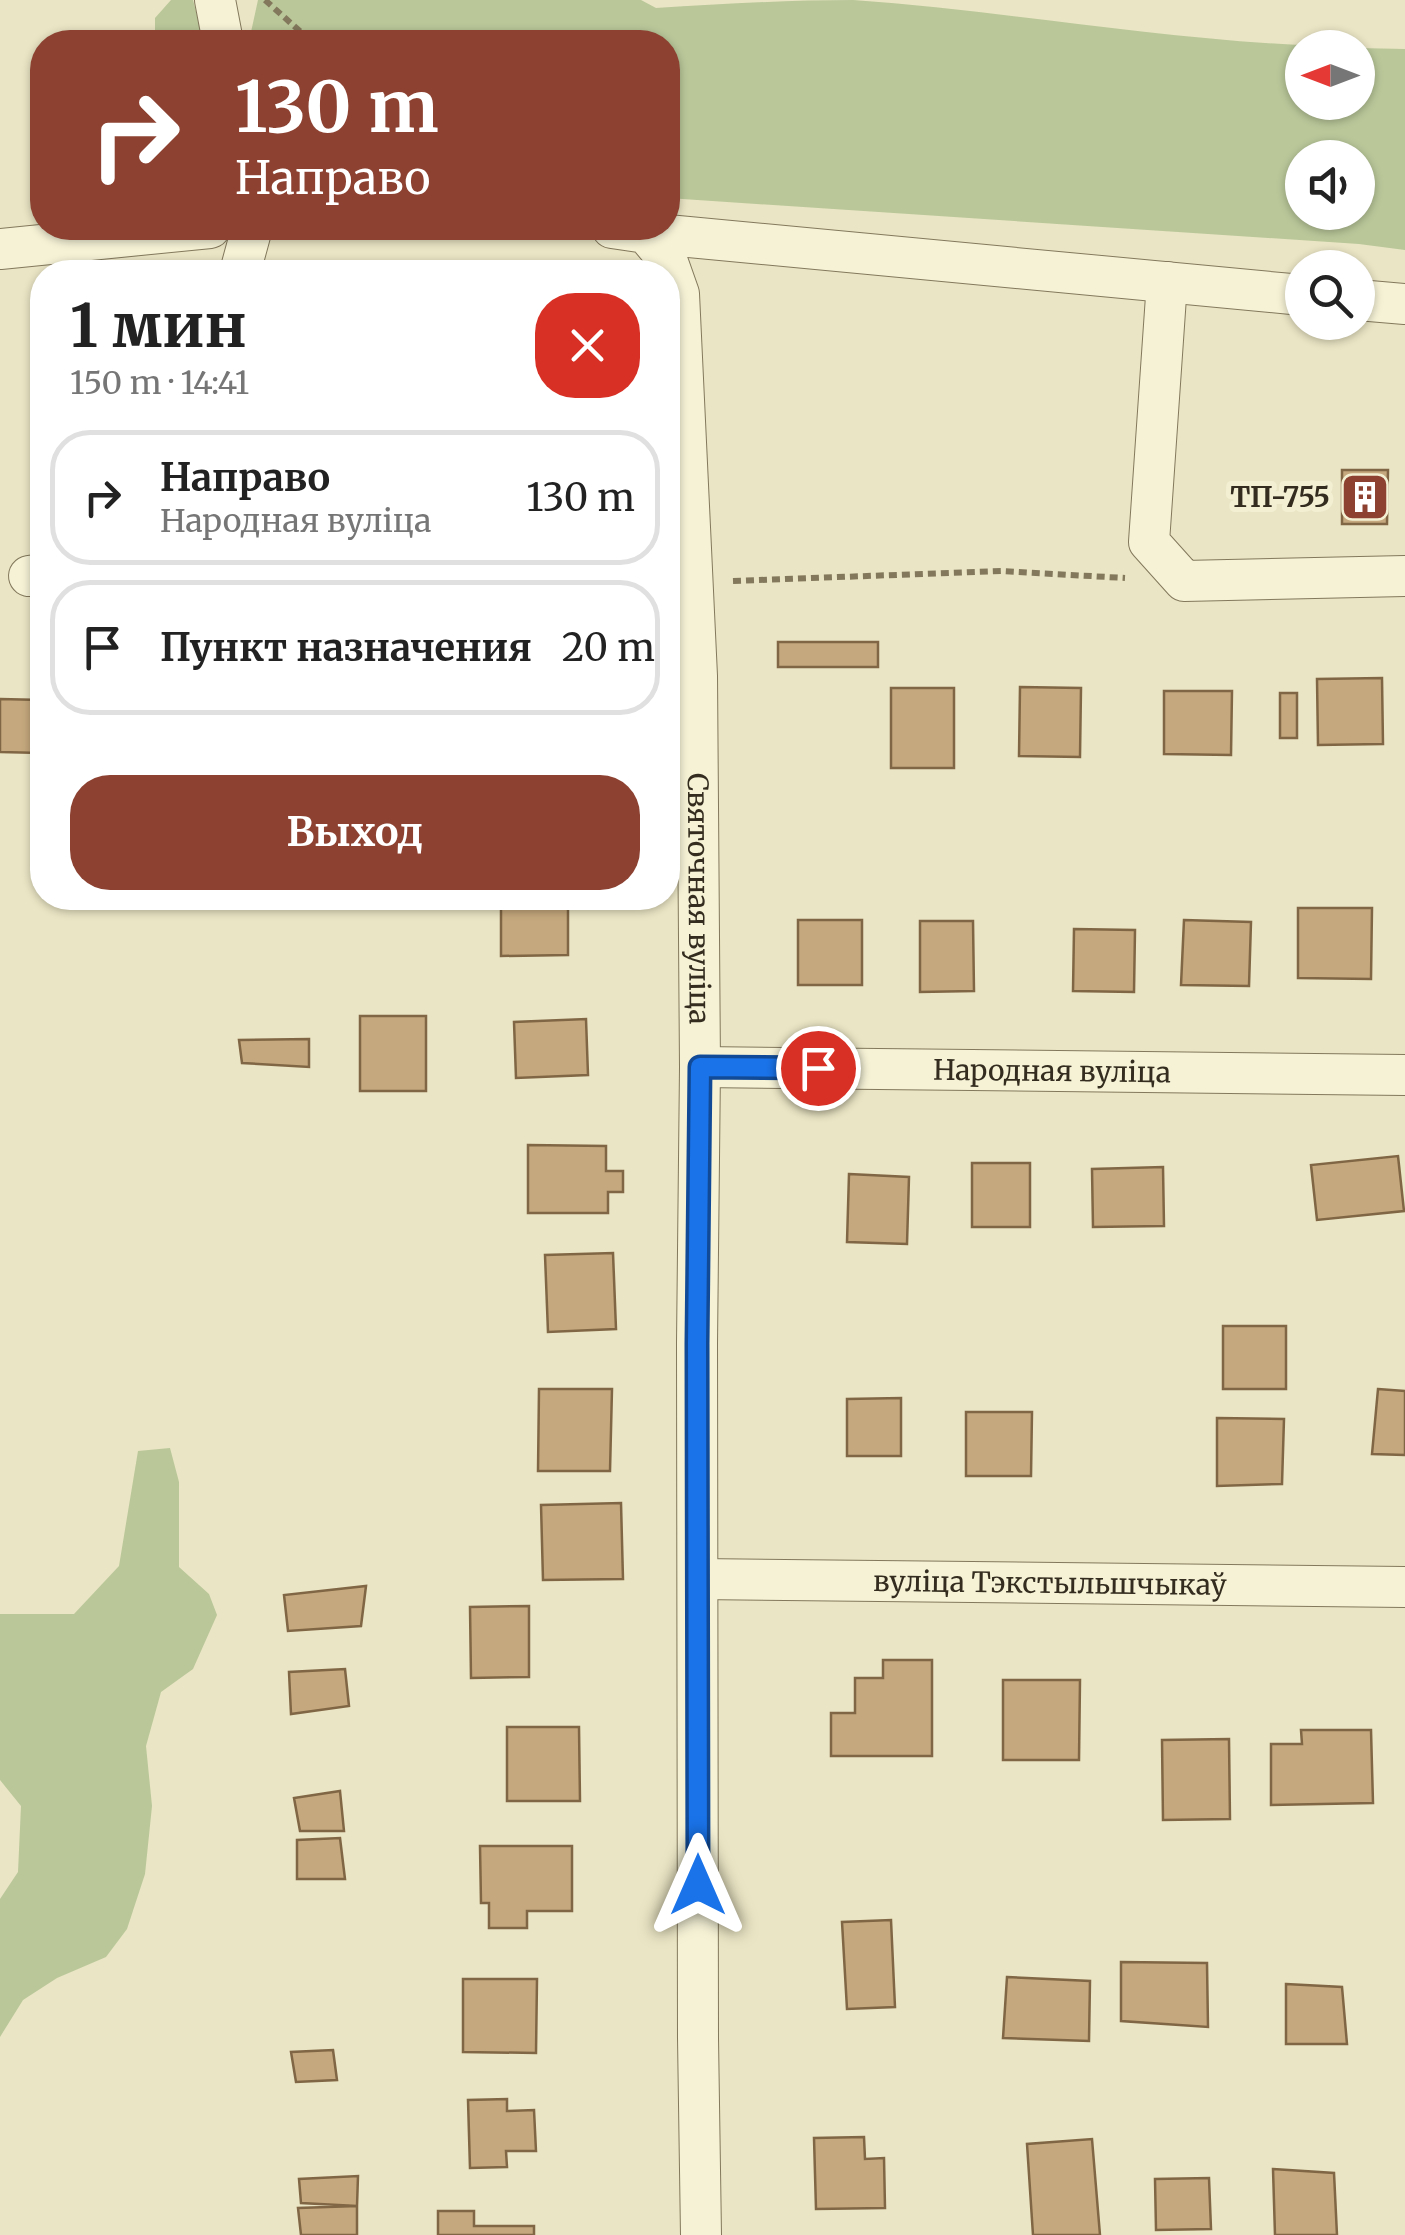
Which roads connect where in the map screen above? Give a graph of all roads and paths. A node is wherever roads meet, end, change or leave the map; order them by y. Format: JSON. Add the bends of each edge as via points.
{"nodes":[{"id":1,"x":215,"y":0,"type":"edge"},
{"id":2,"x":266,"y":0,"type":"edge"},
{"id":3,"x":221,"y":30,"type":"edge"},
{"id":4,"x":299,"y":30,"type":"edge"},
{"id":5,"x":680,"y":235,"type":"edge"},
{"id":6,"x":90,"y":240,"type":"edge"},
{"id":7,"x":643,"y":240,"type":"edge"},
{"id":8,"x":0,"y":249,"type":"edge"},
{"id":9,"x":667,"y":260,"type":"edge"},
{"id":10,"x":1167,"y":282,"type":"junction"},
{"id":11,"x":1285,"y":292,"type":"edge"},
{"id":12,"x":1375,"y":301,"type":"edge"},
{"id":13,"x":1405,"y":304,"type":"edge"},
{"id":14,"x":680,"y":316,"type":"edge"},
{"id":15,"x":1405,"y":576,"type":"edge"},
{"id":16,"x":1184,"y":581,"type":"junction"},
{"id":17,"x":692,"y":582,"type":"junction"},
{"id":18,"x":700,"y":1067,"type":"junction"},
{"id":19,"x":1405,"y":1075,"type":"edge"},
{"id":20,"x":698,"y":1578,"type":"junction"},
{"id":21,"x":1405,"y":1588,"type":"edge"},
{"id":22,"x":702,"y":2235,"type":"edge"}],
"edges":[{"from":1,"to":3,"type":"street"},
{"from":2,"to":4,"type":"path"},
{"from":5,"to":10,"type":"street"},
{"from":6,"to":8,"type":"street"},
{"from":7,"to":9,"type":"street","name":"Святочная вуліца"},
{"from":10,"to":11,"type":"street"},
{"from":10,"to":16,"type":"street","via":[[1149,542]]},
{"from":12,"to":13,"type":"street"},
{"from":14,"to":17,"type":"street","name":"Святочная вуліца"},
{"from":15,"to":16,"type":"street"},
{"from":16,"to":17,"type":"path","via":[[1001,571]]},
{"from":17,"to":18,"type":"street","name":"Святочная вуліца"},
{"from":18,"to":19,"type":"street","name":"Народная вуліца"},
{"from":18,"to":20,"type":"street","name":"Святочная вуліца"},
{"from":20,"to":21,"type":"street","name":"вуліца Тэкстыльшчыкаў"},
{"from":20,"to":22,"type":"street","name":"Святочная вуліца"}]}
